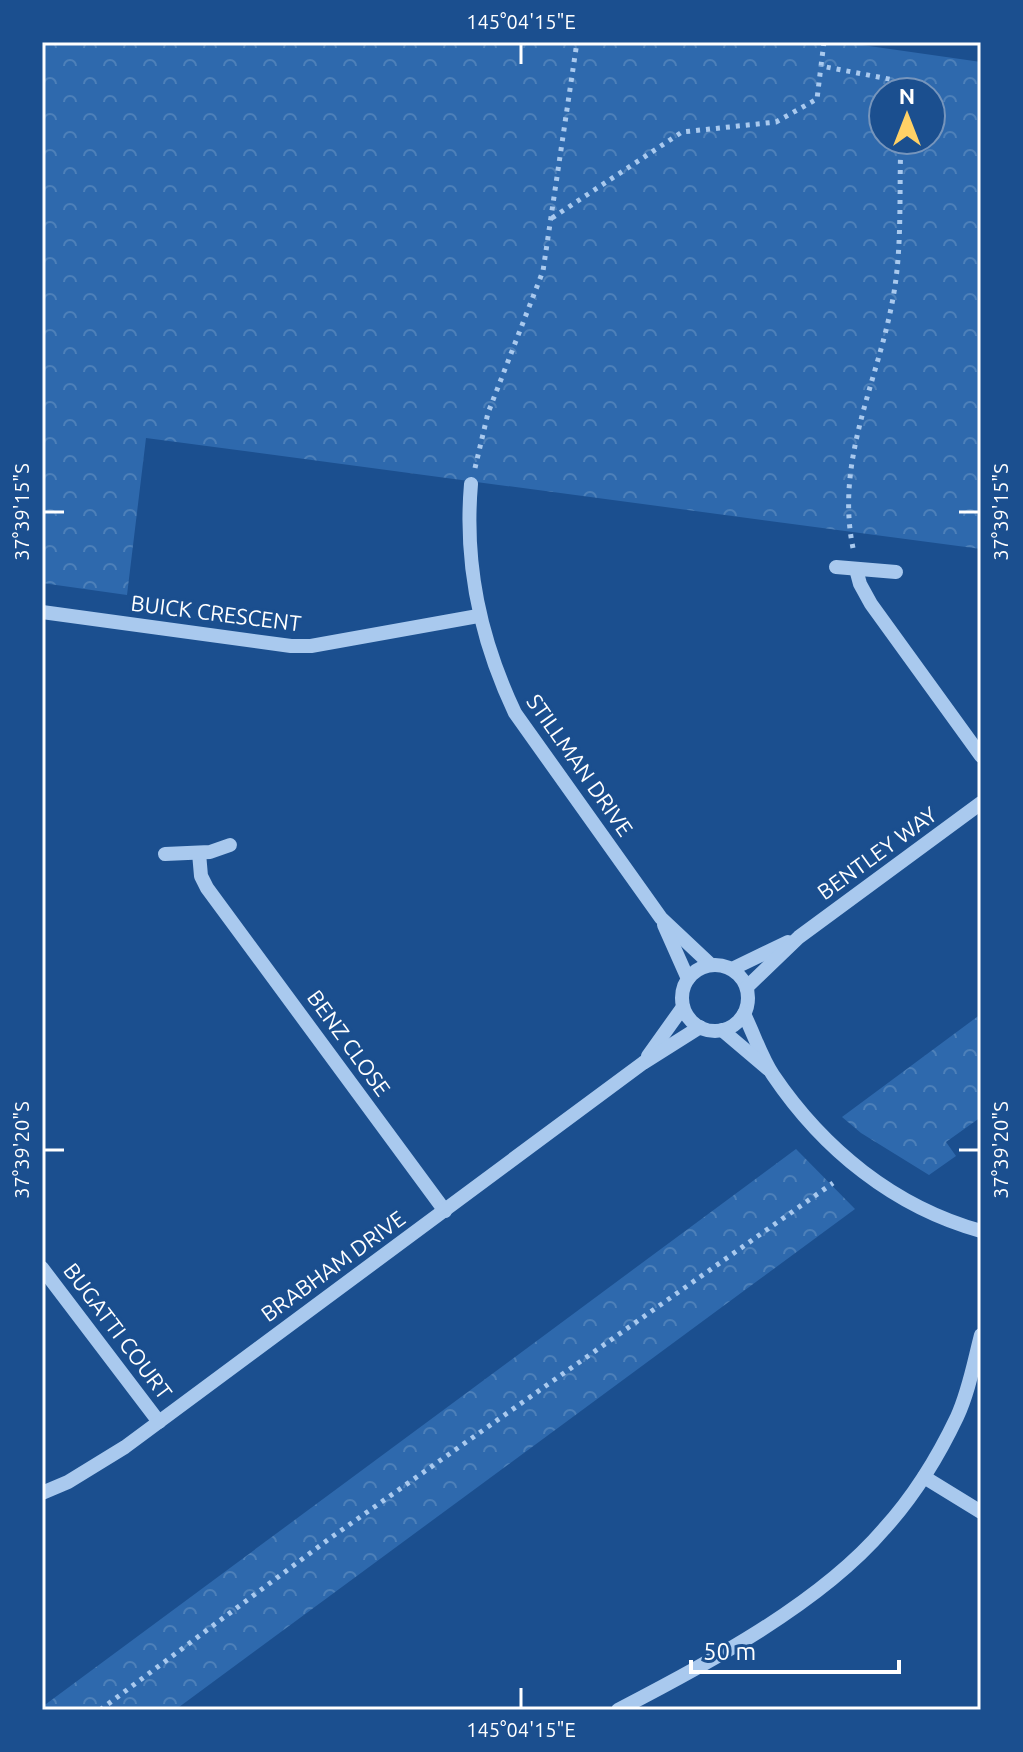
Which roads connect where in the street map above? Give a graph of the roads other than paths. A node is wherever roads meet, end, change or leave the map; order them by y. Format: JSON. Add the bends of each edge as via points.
{"nodes":[{"id":1,"x":471,"y":484,"type":"road end"},
{"id":2,"x":836,"y":567,"type":"dead end"},
{"id":3,"x":856,"y":569,"type":"junction"},
{"id":4,"x":896,"y":572,"type":"dead end"},
{"id":5,"x":42,"y":612,"type":"edge"},
{"id":6,"x":478,"y":616,"type":"junction"},
{"id":7,"x":981,"y":756,"type":"edge"},
{"id":8,"x":981,"y":803,"type":"edge"},
{"id":9,"x":230,"y":845,"type":"dead end"},
{"id":10,"x":199,"y":853,"type":"junction"},
{"id":11,"x":165,"y":854,"type":"dead end"},
{"id":12,"x":661,"y":918,"type":"junction"},
{"id":13,"x":799,"y":937,"type":"junction"},
{"id":14,"x":711,"y":965,"type":"junction"},
{"id":15,"x":732,"y":969,"type":"junction"},
{"id":16,"x":688,"y":979,"type":"junction"},
{"id":17,"x":747,"y":987,"type":"junction"},
{"id":18,"x":683,"y":1007,"type":"junction"},
{"id":19,"x":744,"y":1014,"type":"junction"},
{"id":20,"x":700,"y":1027,"type":"junction"},
{"id":21,"x":722,"y":1030,"type":"junction"},
{"id":22,"x":643,"y":1063,"type":"junction"},
{"id":23,"x":771,"y":1072,"type":"junction"},
{"id":24,"x":445,"y":1211,"type":"junction"},
{"id":25,"x":981,"y":1231,"type":"edge"},
{"id":26,"x":42,"y":1268,"type":"edge"},
{"id":27,"x":981,"y":1335,"type":"edge"},
{"id":28,"x":159,"y":1422,"type":"junction"},
{"id":29,"x":924,"y":1477,"type":"junction"},
{"id":30,"x":42,"y":1493,"type":"edge"},
{"id":31,"x":981,"y":1512,"type":"edge"},
{"id":32,"x":618,"y":1710,"type":"edge"}],
"edges":[{"from":1,"to":6,"type":"street","name":"STILLMAN DRIVE","via":[[469,538]]},
{"from":2,"to":3,"type":"street"},
{"from":3,"to":4,"type":"street"},
{"from":3,"to":7,"type":"street","via":[[890,633]]},
{"from":5,"to":6,"type":"street","name":"BUICK CRESCENT","via":[[291,646]]},
{"from":6,"to":12,"type":"street","name":"STILLMAN DRIVE","via":[[515,713]]},
{"from":8,"to":13,"type":"street","name":"BENTLEY WAY"},
{"from":9,"to":10,"type":"street"},
{"from":10,"to":11,"type":"street"},
{"from":10,"to":24,"type":"street","name":"BENZ CLOSE","via":[[201,876],[216,901]]},
{"from":12,"to":14,"type":"street","name":"STILLMAN DRIVE"},
{"from":12,"to":16,"type":"street","name":"STILLMAN DRIVE"},
{"from":13,"to":15,"type":"street","name":"BENTLEY WAY"},
{"from":13,"to":17,"type":"street","name":"BENTLEY WAY"},
{"from":14,"to":15,"type":"street"},
{"from":14,"to":16,"type":"street"},
{"from":15,"to":17,"type":"street"},
{"from":16,"to":18,"type":"street"},
{"from":17,"to":19,"type":"street"},
{"from":18,"to":20,"type":"street"},
{"from":18,"to":22,"type":"street","name":"BRABHAM DRIVE"},
{"from":19,"to":21,"type":"street"},
{"from":19,"to":23,"type":"street"},
{"from":20,"to":21,"type":"street"},
{"from":20,"to":22,"type":"street","name":"BRABHAM DRIVE"},
{"from":21,"to":23,"type":"street"},
{"from":22,"to":24,"type":"street","name":"BRABHAM DRIVE"},
{"from":23,"to":25,"type":"street","via":[[809,1123],[857,1168],[926,1211]]},
{"from":24,"to":28,"type":"street","name":"BRABHAM DRIVE"},
{"from":26,"to":28,"type":"street","name":"BUGATTI COURT"},
{"from":27,"to":29,"type":"street","via":[[958,1415]]},
{"from":28,"to":30,"type":"street","name":"BRABHAM DRIVE","via":[[98,1465]]},
{"from":29,"to":31,"type":"street"},
{"from":29,"to":32,"type":"street","via":[[884,1530],[837,1574],[747,1638]]}]}
